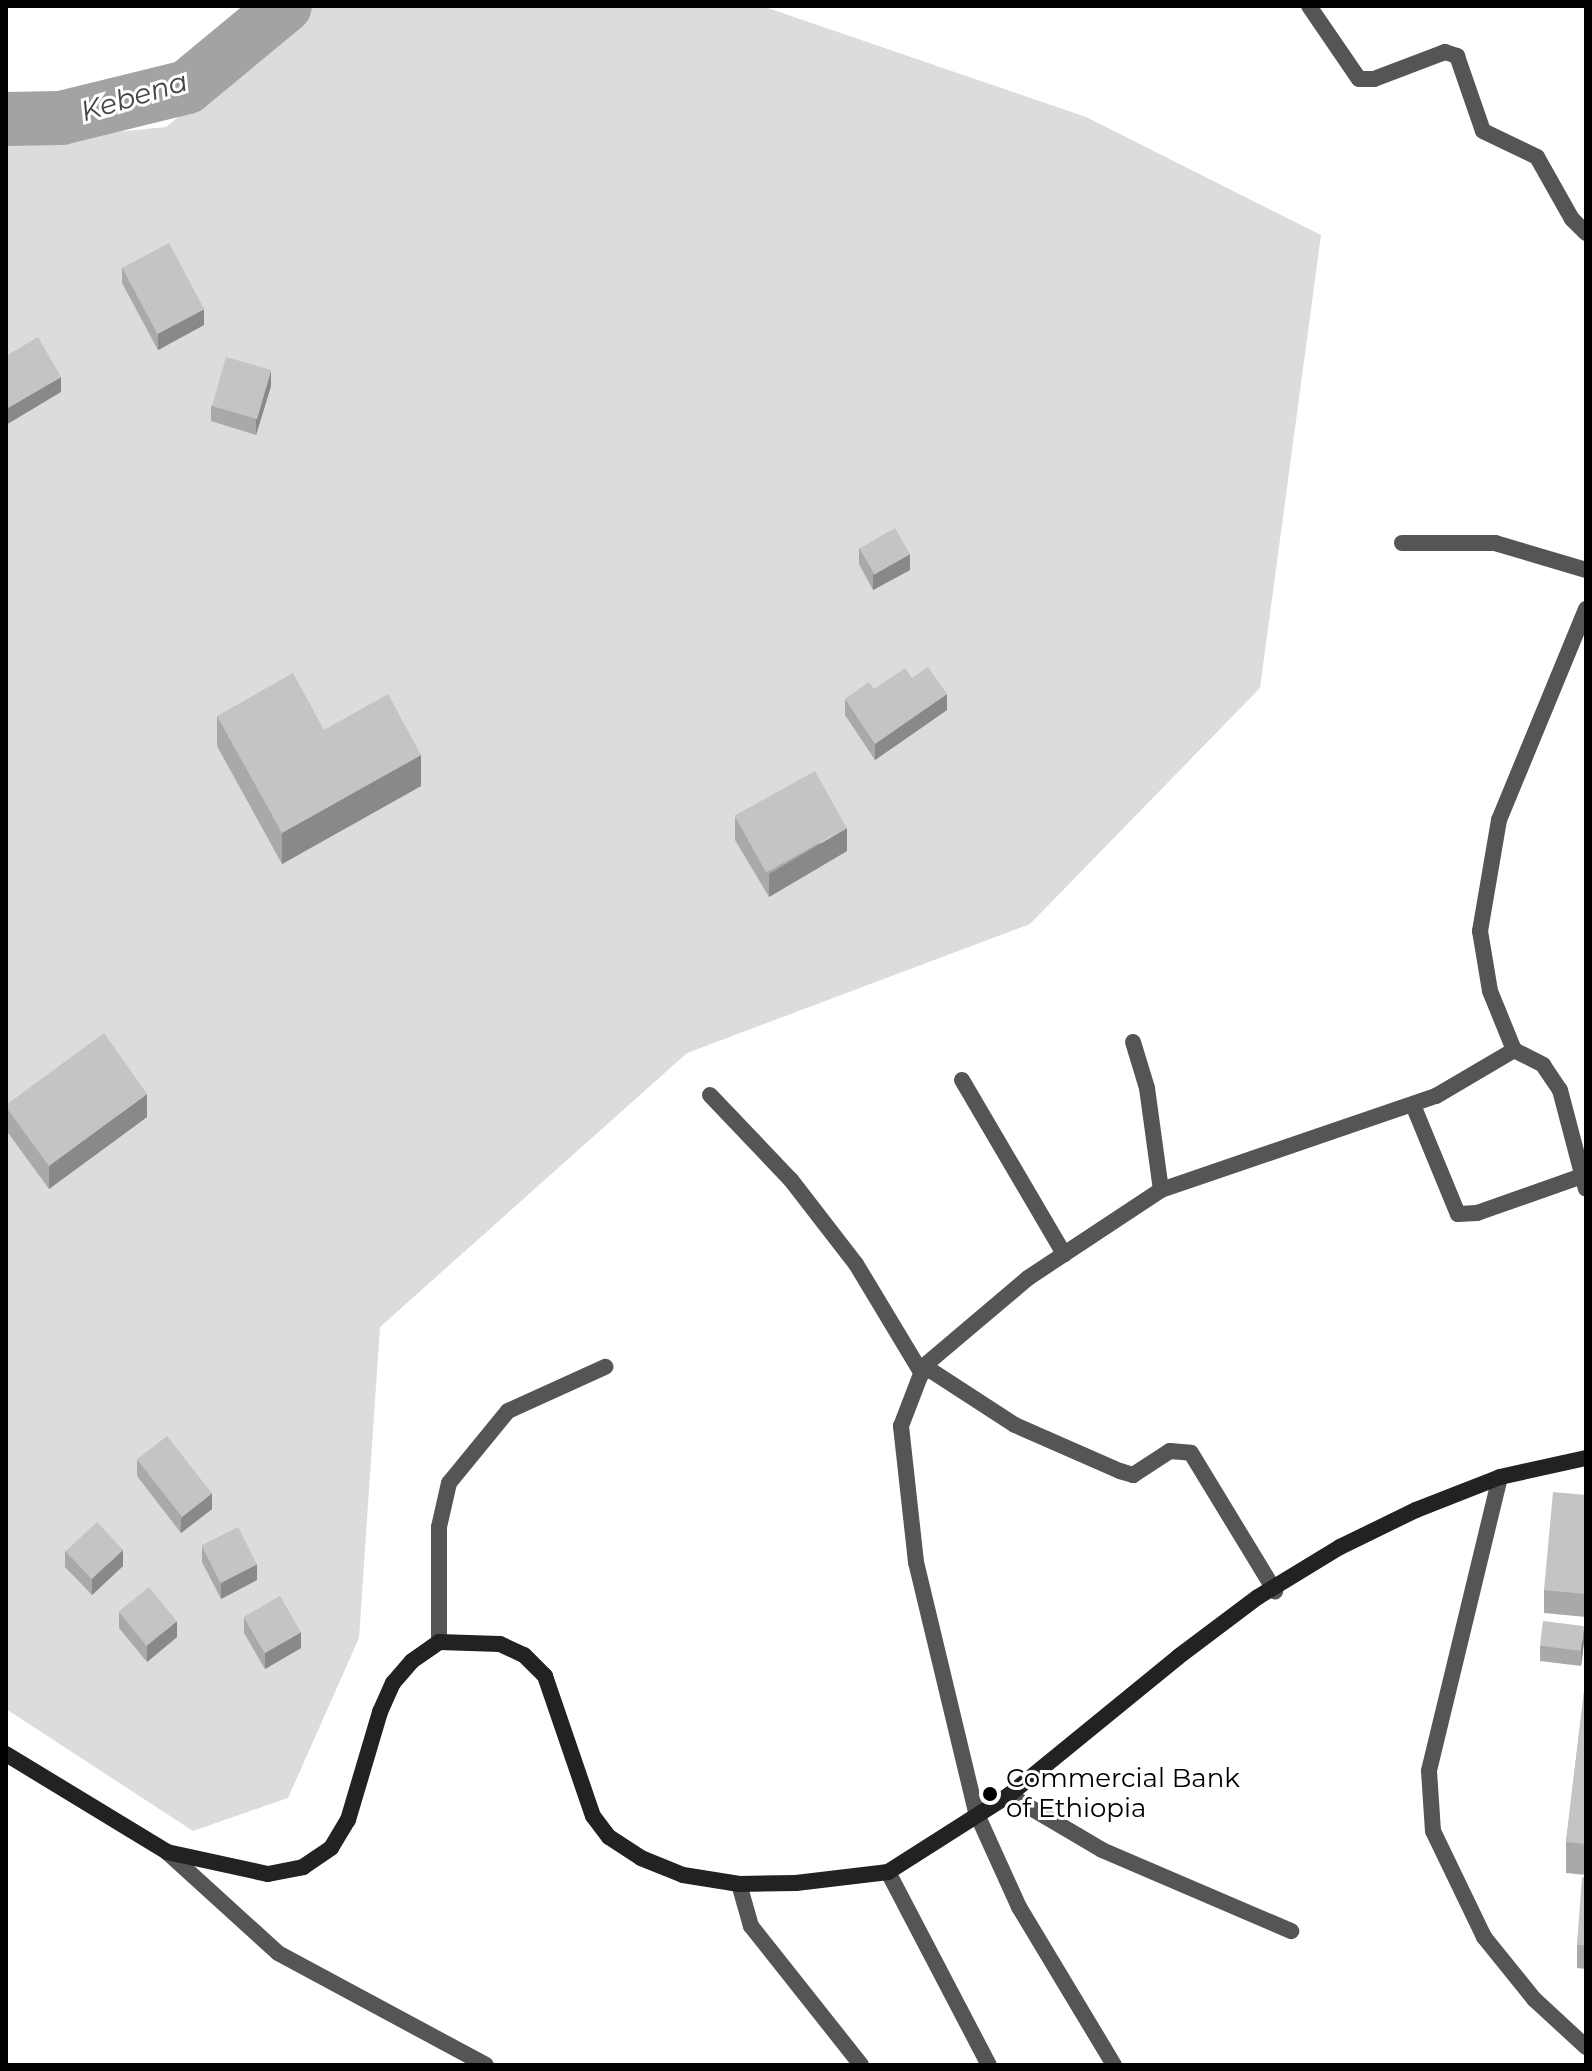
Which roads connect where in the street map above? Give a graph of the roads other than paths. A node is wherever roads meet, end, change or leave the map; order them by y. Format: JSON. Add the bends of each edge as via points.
{"nodes":[{"id":1,"x":1309,"y":6,"type":"edge"},
{"id":2,"x":1586,"y":233,"type":"edge"},
{"id":3,"x":1402,"y":543,"type":"dead end"},
{"id":4,"x":1586,"y":570,"type":"edge"},
{"id":5,"x":1586,"y":609,"type":"edge"},
{"id":6,"x":1133,"y":1042,"type":"dead end"},
{"id":7,"x":1514,"y":1050,"type":"junction"},
{"id":8,"x":962,"y":1080,"type":"dead end"},
{"id":9,"x":710,"y":1095,"type":"dead end"},
{"id":10,"x":1413,"y":1105,"type":"junction"},
{"id":11,"x":1584,"y":1183,"type":"edge"},
{"id":12,"x":1161,"y":1190,"type":"junction"},
{"id":13,"x":1064,"y":1254,"type":"junction"},
{"id":14,"x":605,"y":1367,"type":"dead end"},
{"id":15,"x":923,"y":1370,"type":"junction"},
{"id":16,"x":1586,"y":1458,"type":"edge"},
{"id":17,"x":1500,"y":1477,"type":"junction"},
{"id":18,"x":1275,"y":1591,"type":"junction"},
{"id":19,"x":439,"y":1642,"type":"junction"},
{"id":20,"x":6,"y":1754,"type":"edge"},
{"id":21,"x":1009,"y":1795,"type":"junction"},
{"id":22,"x":976,"y":1812,"type":"junction"},
{"id":23,"x":167,"y":1852,"type":"junction"},
{"id":24,"x":888,"y":1872,"type":"junction"},
{"id":25,"x":739,"y":1884,"type":"junction"},
{"id":26,"x":1291,"y":1931,"type":"dead end"},
{"id":27,"x":1586,"y":2047,"type":"edge"},
{"id":28,"x":486,"y":2065,"type":"edge"},
{"id":29,"x":861,"y":2065,"type":"edge"},
{"id":30,"x":989,"y":2065,"type":"edge"},
{"id":31,"x":1114,"y":2065,"type":"edge"}],
"edges":[{"from":1,"to":2,"type":"street","via":[[1359,79],[1374,79],[1445,52],[1457,56],[1483,131],[1537,157],[1572,219]]},
{"from":3,"to":4,"type":"street","via":[[1495,543]]},
{"from":5,"to":7,"type":"street","via":[[1499,820],[1480,931],[1490,991]]},
{"from":6,"to":12,"type":"street","via":[[1147,1088]]},
{"from":7,"to":10,"type":"street"},
{"from":7,"to":11,"type":"street","via":[[1543,1065],[1560,1090]]},
{"from":8,"to":13,"type":"street"},
{"from":9,"to":15,"type":"street","via":[[791,1180],[856,1264]]},
{"from":10,"to":11,"type":"street","via":[[1458,1214]]},
{"from":10,"to":12,"type":"street"},
{"from":12,"to":13,"type":"street"},
{"from":13,"to":15,"type":"street"},
{"from":14,"to":19,"type":"street","via":[[508,1411],[449,1483],[439,1527]]},
{"from":15,"to":18,"type":"street","via":[[1015,1425],[1120,1471],[1133,1475],[1170,1451],[1191,1453]]},
{"from":15,"to":22,"type":"street","via":[[901,1426],[916,1562]]},
{"from":16,"to":17,"type":"main road"},
{"from":17,"to":18,"type":"main road","via":[[1340,1547]]},
{"from":17,"to":27,"type":"street","via":[[1429,1771],[1433,1831],[1484,1937],[1534,1999]]},
{"from":18,"to":21,"type":"main road","via":[[1258,1597],[1121,1700]]},
{"from":19,"to":23,"type":"main road","via":[[393,1683],[348,1820],[331,1848],[303,1867],[268,1874]]},
{"from":19,"to":25,"type":"main road","via":[[500,1644],[524,1655],[545,1676],[593,1816],[609,1837],[641,1858],[683,1875]]},
{"from":20,"to":23,"type":"main road"},
{"from":21,"to":22,"type":"main road"},
{"from":21,"to":26,"type":"street","via":[[1102,1850]]},
{"from":22,"to":24,"type":"main road","via":[[949,1836]]},
{"from":22,"to":31,"type":"street","via":[[1019,1907]]},
{"from":23,"to":28,"type":"street","via":[[278,1953]]},
{"from":24,"to":25,"type":"main road"},
{"from":24,"to":30,"type":"street"},
{"from":25,"to":29,"type":"street","via":[[751,1926]]}]}
